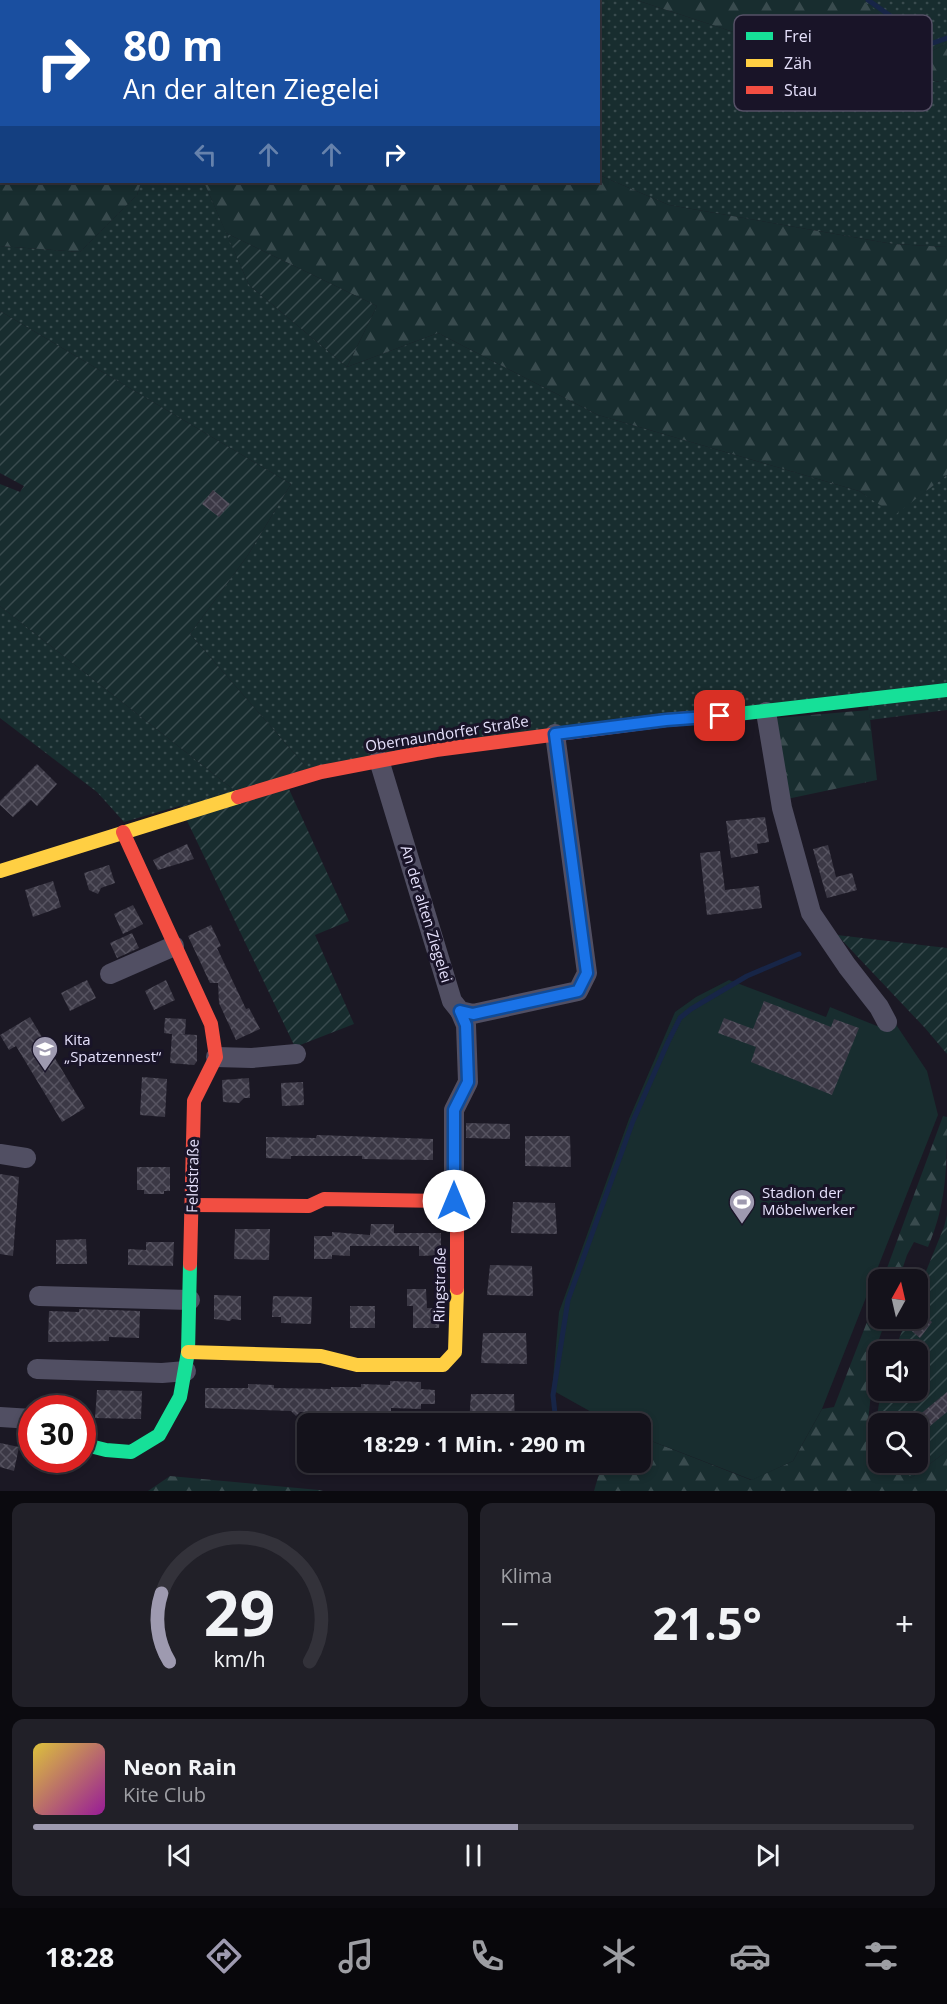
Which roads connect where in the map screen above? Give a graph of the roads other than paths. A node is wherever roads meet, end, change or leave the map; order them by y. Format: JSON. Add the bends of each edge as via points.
{"nodes":[{"id":1,"x":947,"y":690,"type":"edge"},
{"id":2,"x":766,"y":712,"type":"junction"},
{"id":3,"x":555,"y":734,"type":"junction"},
{"id":4,"x":379,"y":760,"type":"junction"},
{"id":5,"x":123,"y":832,"type":"junction"},
{"id":6,"x":0,"y":871,"type":"edge"},
{"id":7,"x":174,"y":946,"type":"junction"},
{"id":8,"x":110,"y":975,"type":"dead end"},
{"id":9,"x":460,"y":1011,"type":"junction"},
{"id":10,"x":886,"y":1023,"type":"dead end"},
{"id":11,"x":296,"y":1054,"type":"dead end"},
{"id":12,"x":216,"y":1057,"type":"junction"},
{"id":13,"x":0,"y":1154,"type":"edge"},
{"id":14,"x":26,"y":1158,"type":"dead end"},
{"id":15,"x":454,"y":1201,"type":"dead end"},
{"id":16,"x":193,"y":1205,"type":"junction"},
{"id":17,"x":39,"y":1296,"type":"dead end"},
{"id":18,"x":190,"y":1300,"type":"junction"},
{"id":19,"x":187,"y":1362,"type":"junction"},
{"id":20,"x":37,"y":1369,"type":"dead end"},
{"id":21,"x":0,"y":1417,"type":"edge"},
{"id":22,"x":18,"y":1418,"type":"edge"},
{"id":23,"x":96,"y":1448,"type":"edge"}],
"edges":[{"from":1,"to":2,"type":"street","name":"Obernaundorfer Straße"},
{"from":2,"to":3,"type":"street","name":"Obernaundorfer Straße"},
{"from":2,"to":10,"type":"street","via":[[782,808],[811,913],[879,1007]]},
{"from":3,"to":4,"type":"street","name":"Obernaundorfer Straße"},
{"from":3,"to":9,"type":"street","via":[[587,973],[578,991],[473,1014]]},
{"from":4,"to":5,"type":"street","name":"Obernaundorfer Straße","via":[[321,772]]},
{"from":4,"to":9,"type":"street","name":"An der alten Ziegelei","via":[[452,1001]]},
{"from":5,"to":6,"type":"street","name":"Obernaundorfer Straße"},
{"from":5,"to":7,"type":"street"},
{"from":7,"to":8,"type":"street"},
{"from":7,"to":12,"type":"street","via":[[211,1024]]},
{"from":9,"to":15,"type":"street","name":"An der alten Ziegelei","via":[[466,1025],[468,1082],[454,1110]]},
{"from":11,"to":12,"type":"street"},
{"from":12,"to":16,"type":"street","name":"Feldstraße","via":[[195,1101]]},
{"from":13,"to":14,"type":"street"},
{"from":16,"to":18,"type":"street","name":"Feldstraße"},
{"from":16,"to":19,"type":"street","name":"Ringstraße","via":[[309,1206],[324,1198],[442,1201],[457,1215],[457,1309],[455,1352],[443,1365],[357,1365],[321,1356]]},
{"from":17,"to":18,"type":"street"},
{"from":18,"to":19,"type":"street","name":"Feldstraße"},
{"from":19,"to":20,"type":"street","via":[[162,1373]]},
{"from":19,"to":23,"type":"street","name":"Feldstraße","via":[[180,1397],[159,1435],[131,1452]]},
{"from":21,"to":22,"type":"street"}]}
